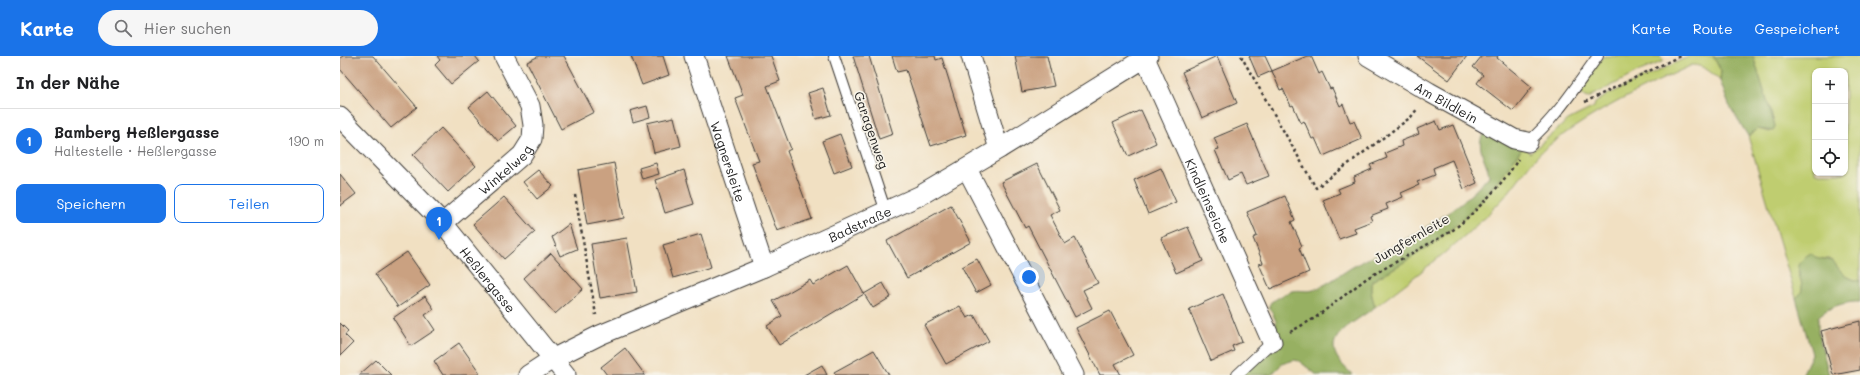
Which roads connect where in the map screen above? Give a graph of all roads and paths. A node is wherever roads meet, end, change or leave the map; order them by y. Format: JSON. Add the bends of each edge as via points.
{"nodes":[{"id":1,"x":504,"y":56,"type":"edge"},
{"id":2,"x":694,"y":56,"type":"edge"},
{"id":3,"x":834,"y":56,"type":"edge"},
{"id":4,"x":971,"y":56,"type":"edge"},
{"id":5,"x":1241,"y":56,"type":"edge"},
{"id":6,"x":1368,"y":56,"type":"edge"},
{"id":7,"x":1598,"y":56,"type":"edge"},
{"id":8,"x":1680,"y":56,"type":"edge"},
{"id":9,"x":1147,"y":57,"type":"edge"},
{"id":10,"x":1429,"y":92,"type":"junction"},
{"id":11,"x":1557,"y":113,"type":"junction"},
{"id":12,"x":340,"y":117,"type":"edge"},
{"id":13,"x":1528,"y":142,"type":"junction"},
{"id":14,"x":999,"y":149,"type":"junction"},
{"id":15,"x":967,"y":169,"type":"junction"},
{"id":16,"x":575,"y":196,"type":"dead end"},
{"id":17,"x":886,"y":212,"type":"junction"},
{"id":18,"x":443,"y":223,"type":"junction"},
{"id":19,"x":764,"y":267,"type":"junction"},
{"id":20,"x":600,"y":335,"type":"junction"},
{"id":21,"x":1272,"y":342,"type":"junction"},
{"id":22,"x":554,"y":358,"type":"junction"},
{"id":23,"x":528,"y":375,"type":"edge"},
{"id":24,"x":566,"y":375,"type":"edge"},
{"id":25,"x":1074,"y":375,"type":"edge"},
{"id":26,"x":1237,"y":375,"type":"edge"}],
"edges":[{"from":1,"to":18,"type":"street","name":"Winkelweg","via":[[530,106],[532,139],[522,155]]},
{"from":2,"to":19,"type":"street","name":"Wagnersleite"},
{"from":3,"to":17,"type":"lane","name":"Garagenweg"},
{"from":4,"to":14,"type":"street"},
{"from":5,"to":10,"type":"path","via":[[1316,188],[1411,117]]},
{"from":6,"to":10,"type":"street","name":"Am Bildlein"},
{"from":7,"to":11,"type":"lane"},
{"from":8,"to":11,"type":"path","via":[[1590,100]]},
{"from":9,"to":14,"type":"street","name":"Badstraße"},
{"from":9,"to":21,"type":"street","name":"Kindleinseiche"},
{"from":10,"to":13,"type":"street","name":"Am Bildlein","via":[[1514,139]]},
{"from":11,"to":13,"type":"lane"},
{"from":12,"to":18,"type":"street","name":"Heßlergasse"},
{"from":13,"to":21,"type":"path","name":"Jungfernleite","via":[[1517,162],[1461,224],[1367,278],[1315,318]]},
{"from":14,"to":15,"type":"street","name":"Badstraße"},
{"from":15,"to":17,"type":"street","name":"Badstraße"},
{"from":15,"to":25,"type":"street"},
{"from":16,"to":20,"type":"path"},
{"from":17,"to":19,"type":"street","name":"Badstraße"},
{"from":18,"to":22,"type":"street","name":"Heßlergasse"},
{"from":19,"to":20,"type":"street","name":"Badstraße"},
{"from":20,"to":22,"type":"street","name":"Badstraße"},
{"from":21,"to":26,"type":"lane"},
{"from":22,"to":23,"type":"street","name":"Badstraße"},
{"from":22,"to":24,"type":"street","name":"Heßlergasse"}]}
